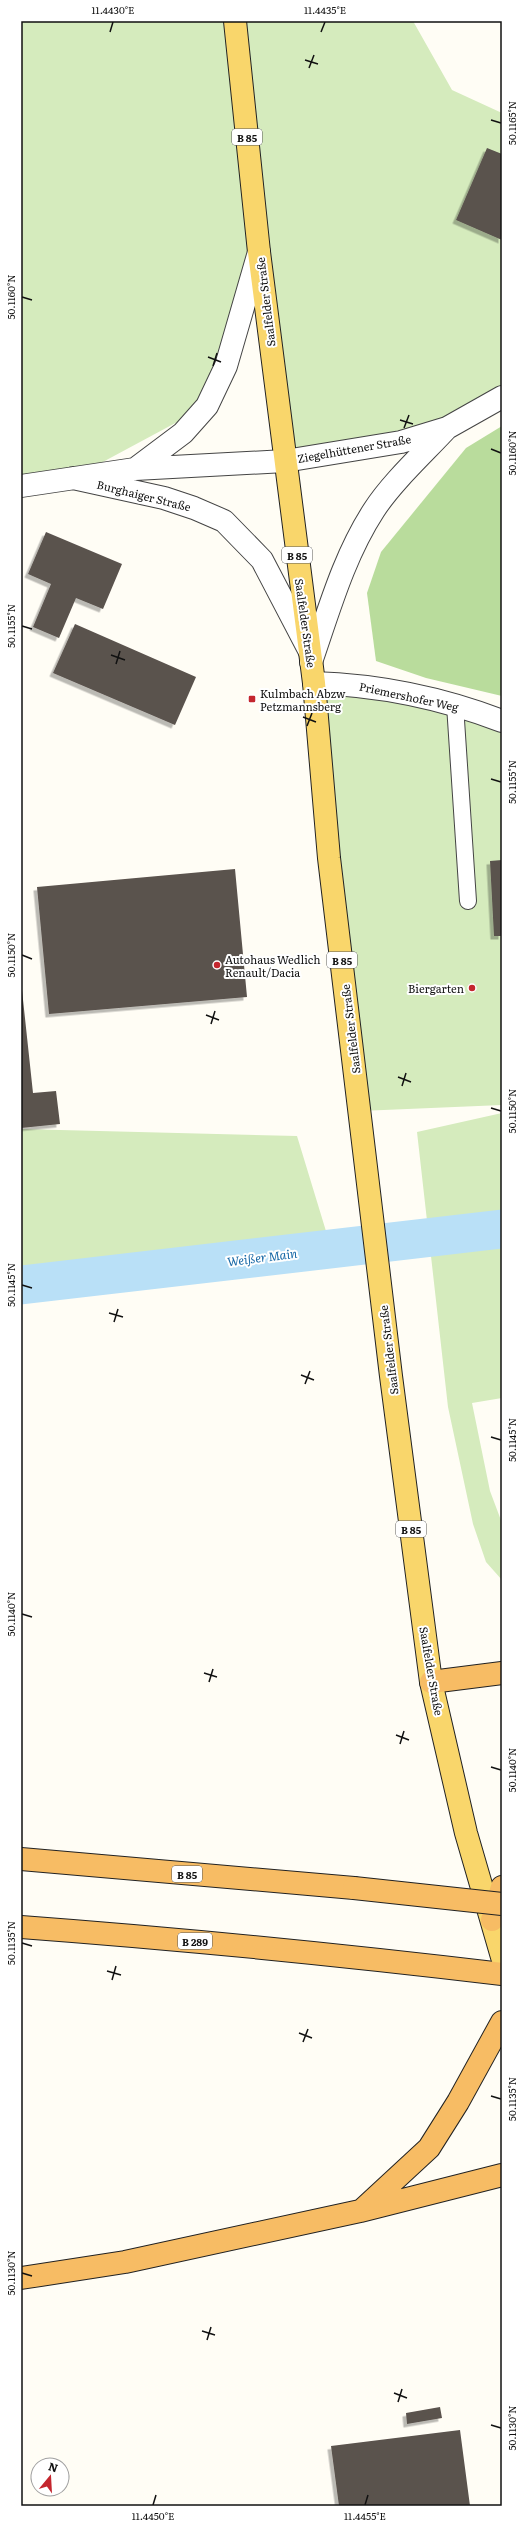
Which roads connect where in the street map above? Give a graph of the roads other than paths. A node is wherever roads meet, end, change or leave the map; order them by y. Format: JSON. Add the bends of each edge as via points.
{"nodes":[{"id":1,"x":235,"y":21,"type":"edge"},
{"id":2,"x":259,"y":252,"type":"junction"},
{"id":3,"x":502,"y":397,"type":"edge"},
{"id":4,"x":447,"y":428,"type":"junction"},
{"id":5,"x":284,"y":460,"type":"junction"},
{"id":6,"x":135,"y":469,"type":"junction"},
{"id":7,"x":73,"y":478,"type":"junction"},
{"id":8,"x":21,"y":486,"type":"edge"},
{"id":9,"x":310,"y":656,"type":"junction"},
{"id":10,"x":314,"y":683,"type":"junction"},
{"id":11,"x":455,"y":705,"type":"junction"},
{"id":12,"x":502,"y":721,"type":"edge"},
{"id":13,"x":468,"y":902,"type":"dead end"},
{"id":14,"x":502,"y":1673,"type":"edge"},
{"id":15,"x":431,"y":1682,"type":"junction"},
{"id":16,"x":21,"y":1859,"type":"edge"},
{"id":17,"x":502,"y":1887,"type":"edge"},
{"id":18,"x":497,"y":1912,"type":"edge"},
{"id":19,"x":21,"y":1927,"type":"edge"},
{"id":20,"x":502,"y":1957,"type":"edge"},
{"id":21,"x":502,"y":1974,"type":"edge"},
{"id":22,"x":502,"y":2022,"type":"edge"},
{"id":23,"x":502,"y":2175,"type":"edge"},
{"id":24,"x":360,"y":2211,"type":"junction"},
{"id":25,"x":21,"y":2278,"type":"edge"}],
"edges":[{"from":1,"to":2,"type":"main road","name":"Saalfelder Straße","number":"B 85"},
{"from":2,"to":5,"type":"main road","name":"Saalfelder Straße","number":"B 85"},
{"from":2,"to":6,"type":"street","name":"Burghaiger Straße","via":[[226,366],[207,406],[183,433]]},
{"from":3,"to":4,"type":"street","name":"Ziegelhüttener Straße"},
{"from":4,"to":5,"type":"street","name":"Ziegelhüttener Straße","via":[[401,442]]},
{"from":4,"to":9,"type":"street","name":"Ziegelhüttener Straße","via":[[375,508],[357,538]]},
{"from":5,"to":6,"type":"street","name":"Burghaiger Straße"},
{"from":5,"to":9,"type":"main road","name":"Saalfelder Straße","number":"B 85"},
{"from":6,"to":7,"type":"street","name":"Burghaiger Straße"},
{"from":7,"to":8,"type":"street","name":"Burghaiger Straße"},
{"from":7,"to":9,"type":"street","name":"Burghaiger Straße","via":[[164,498],[224,521],[262,560]]},
{"from":9,"to":10,"type":"main road","name":"Saalfelder Straße","number":"B 85"},
{"from":10,"to":11,"type":"street","name":"Priemershofer Weg","via":[[356,685]]},
{"from":10,"to":15,"type":"main road","name":"Saalfelder Straße","number":"B 85","via":[[329,858],[391,1376]]},
{"from":11,"to":12,"type":"street","name":"Priemershofer Weg"},
{"from":11,"to":13,"type":"lane"},
{"from":14,"to":15,"type":"highway"},
{"from":15,"to":18,"type":"main road","name":"Saalfelder Straße","number":"B 85","via":[[466,1833]]},
{"from":16,"to":18,"type":"highway","number":"B 85","bridge":true,"via":[[354,1888]]},
{"from":17,"to":18,"type":"highway"},
{"from":18,"to":20,"type":"main road","name":"Saalfelder Straße","number":"B 85"},
{"from":19,"to":21,"type":"highway","number":"B 289","via":[[135,1935]]},
{"from":22,"to":24,"type":"highway","via":[[458,2102],[429,2148]]},
{"from":23,"to":24,"type":"highway"},
{"from":24,"to":25,"type":"highway","via":[[125,2262]]}]}
